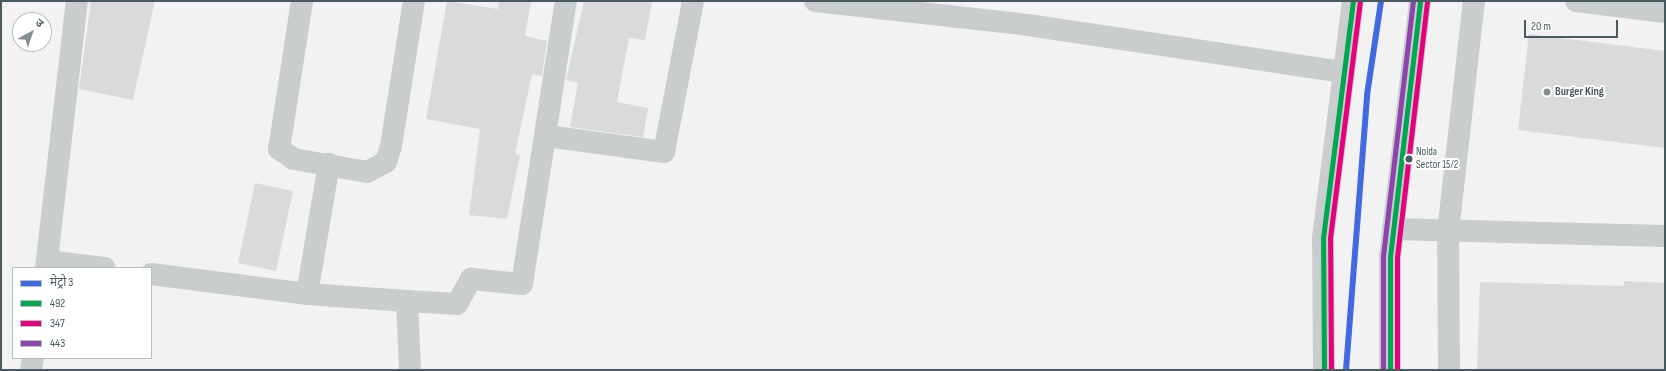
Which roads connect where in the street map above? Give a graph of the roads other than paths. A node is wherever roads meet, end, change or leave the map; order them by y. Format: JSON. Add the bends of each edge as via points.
{"nodes":[{"id":1,"x":77,"y":1,"type":"edge"},
{"id":2,"x":302,"y":1,"type":"edge"},
{"id":3,"x":414,"y":1,"type":"edge"},
{"id":4,"x":566,"y":1,"type":"edge"},
{"id":5,"x":693,"y":1,"type":"edge"},
{"id":6,"x":815,"y":1,"type":"edge"},
{"id":7,"x":1353,"y":1,"type":"edge"},
{"id":8,"x":1420,"y":1,"type":"edge"},
{"id":9,"x":1474,"y":1,"type":"edge"},
{"id":10,"x":1576,"y":1,"type":"edge"},
{"id":11,"x":1665,"y":12,"type":"edge"},
{"id":12,"x":1344,"y":72,"type":"junction"},
{"id":13,"x":547,"y":136,"type":"junction"},
{"id":14,"x":329,"y":164,"type":"junction"},
{"id":15,"x":1393,"y":229,"type":"junction"},
{"id":16,"x":1448,"y":232,"type":"junction"},
{"id":17,"x":1665,"y":236,"type":"edge"},
{"id":18,"x":46,"y":264,"type":"edge"},
{"id":19,"x":90,"y":267,"type":"edge"},
{"id":20,"x":152,"y":274,"type":"edge"},
{"id":21,"x":308,"y":294,"type":"junction"},
{"id":22,"x":407,"y":302,"type":"junction"},
{"id":23,"x":33,"y":359,"type":"edge"},
{"id":24,"x":31,"y":370,"type":"edge"},
{"id":25,"x":410,"y":370,"type":"edge"},
{"id":26,"x":1324,"y":370,"type":"edge"},
{"id":27,"x":1390,"y":370,"type":"edge"},
{"id":28,"x":1449,"y":370,"type":"edge"}],
"edges":[{"from":1,"to":18,"type":"street"},
{"from":2,"to":14,"type":"street","via":[[279,149],[294,159]]},
{"from":3,"to":14,"type":"street","via":[[386,162],[367,172]]},
{"from":4,"to":13,"type":"street"},
{"from":5,"to":13,"type":"street","via":[[664,152]]},
{"from":6,"to":12,"type":"street","via":[[1028,25]]},
{"from":7,"to":12,"type":"street"},
{"from":8,"to":15,"type":"street"},
{"from":9,"to":16,"type":"street"},
{"from":10,"to":11,"type":"street"},
{"from":12,"to":26,"type":"street","via":[[1323,238]]},
{"from":13,"to":22,"type":"street","via":[[522,284],[471,279],[457,304]]},
{"from":14,"to":21,"type":"street"},
{"from":15,"to":16,"type":"street"},
{"from":15,"to":27,"type":"street"},
{"from":16,"to":17,"type":"street"},
{"from":16,"to":28,"type":"street"},
{"from":18,"to":19,"type":"street"},
{"from":20,"to":21,"type":"street"},
{"from":21,"to":22,"type":"street"},
{"from":22,"to":25,"type":"street"},
{"from":23,"to":24,"type":"street"}]}
